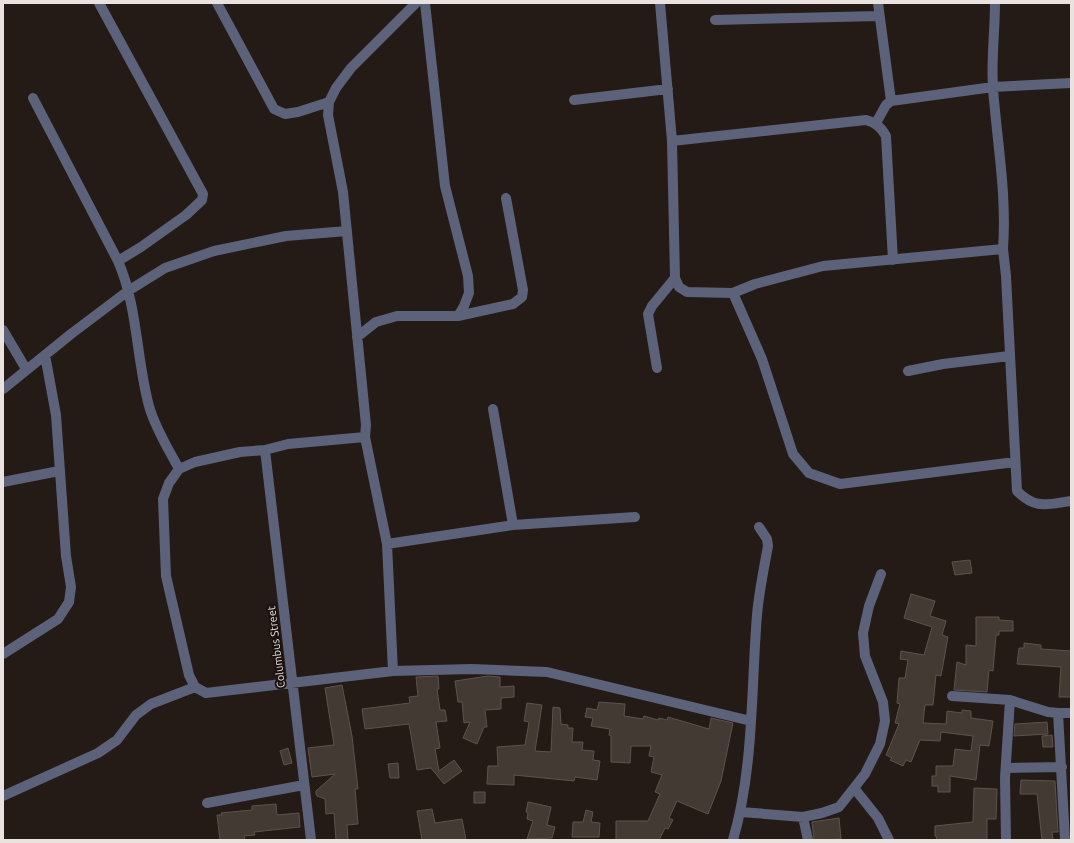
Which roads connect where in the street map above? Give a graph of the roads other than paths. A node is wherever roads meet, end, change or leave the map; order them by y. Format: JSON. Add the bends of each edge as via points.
{"nodes":[{"id":1,"x":99,"y":3,"type":"edge"},
{"id":2,"x":217,"y":3,"type":"edge"},
{"id":3,"x":416,"y":3,"type":"edge"},
{"id":4,"x":425,"y":3,"type":"edge"},
{"id":5,"x":660,"y":3,"type":"edge"},
{"id":6,"x":878,"y":3,"type":"edge"},
{"id":7,"x":995,"y":3,"type":"edge"},
{"id":8,"x":879,"y":16,"type":"junction"},
{"id":9,"x":715,"y":20,"type":"dead end"},
{"id":10,"x":1071,"y":83,"type":"edge"},
{"id":11,"x":993,"y":87,"type":"junction"},
{"id":12,"x":668,"y":89,"type":"junction"},
{"id":13,"x":33,"y":98,"type":"dead end"},
{"id":14,"x":574,"y":100,"type":"dead end"},
{"id":15,"x":891,"y":101,"type":"junction"},
{"id":16,"x":329,"y":102,"type":"junction"},
{"id":17,"x":876,"y":123,"type":"junction"},
{"id":18,"x":672,"y":141,"type":"junction"},
{"id":19,"x":506,"y":198,"type":"dead end"},
{"id":20,"x":347,"y":231,"type":"junction"},
{"id":21,"x":1003,"y":249,"type":"junction"},
{"id":22,"x":118,"y":260,"type":"junction"},
{"id":23,"x":893,"y":260,"type":"junction"},
{"id":24,"x":675,"y":278,"type":"junction"},
{"id":25,"x":128,"y":291,"type":"junction"},
{"id":26,"x":733,"y":293,"type":"junction"},
{"id":27,"x":458,"y":316,"type":"junction"},
{"id":28,"x":3,"y":330,"type":"edge"},
{"id":29,"x":357,"y":337,"type":"junction"},
{"id":30,"x":45,"y":355,"type":"junction"},
{"id":31,"x":1009,"y":356,"type":"junction"},
{"id":32,"x":657,"y":368,"type":"dead end"},
{"id":33,"x":26,"y":369,"type":"junction"},
{"id":34,"x":908,"y":371,"type":"dead end"},
{"id":35,"x":3,"y":389,"type":"edge"},
{"id":36,"x":493,"y":410,"type":"dead end"},
{"id":37,"x":365,"y":437,"type":"junction"},
{"id":38,"x":265,"y":450,"type":"junction"},
{"id":39,"x":1015,"y":462,"type":"junction"},
{"id":40,"x":179,"y":469,"type":"junction"},
{"id":41,"x":59,"y":471,"type":"junction"},
{"id":42,"x":3,"y":482,"type":"edge"},
{"id":43,"x":1071,"y":501,"type":"edge"},
{"id":44,"x":635,"y":517,"type":"dead end"},
{"id":45,"x":512,"y":525,"type":"junction"},
{"id":46,"x":760,"y":527,"type":"dead end"},
{"id":47,"x":387,"y":544,"type":"junction"},
{"id":48,"x":882,"y":574,"type":"dead end"},
{"id":49,"x":4,"y":652,"type":"edge"},
{"id":50,"x":393,"y":671,"type":"junction"},
{"id":51,"x":292,"y":682,"type":"junction"},
{"id":52,"x":195,"y":687,"type":"junction"},
{"id":53,"x":952,"y":696,"type":"dead end"},
{"id":54,"x":1010,"y":700,"type":"junction"},
{"id":55,"x":1058,"y":713,"type":"junction"},
{"id":56,"x":1071,"y":713,"type":"edge"},
{"id":57,"x":751,"y":721,"type":"junction"},
{"id":58,"x":1062,"y":767,"type":"junction"},
{"id":59,"x":1006,"y":768,"type":"junction"},
{"id":60,"x":304,"y":785,"type":"junction"},
{"id":61,"x":854,"y":788,"type":"junction"},
{"id":62,"x":3,"y":796,"type":"edge"},
{"id":63,"x":207,"y":803,"type":"dead end"},
{"id":64,"x":741,"y":812,"type":"junction"},
{"id":65,"x":803,"y":818,"type":"junction"},
{"id":66,"x":312,"y":840,"type":"edge"},
{"id":67,"x":733,"y":840,"type":"edge"},
{"id":68,"x":808,"y":840,"type":"edge"},
{"id":69,"x":889,"y":840,"type":"edge"},
{"id":70,"x":1006,"y":840,"type":"edge"},
{"id":71,"x":1065,"y":840,"type":"edge"}],
"edges":[{"from":1,"to":22,"type":"street","via":[[203,194],[202,200],[186,215]]},
{"from":2,"to":16,"type":"street","via":[[274,109],[285,114]]},
{"from":3,"to":16,"type":"street","via":[[351,68]]},
{"from":4,"to":27,"type":"street","via":[[445,186],[468,276],[469,293]]},
{"from":5,"to":12,"type":"street"},
{"from":6,"to":8,"type":"street"},
{"from":7,"to":11,"type":"street"},
{"from":8,"to":9,"type":"street"},
{"from":8,"to":15,"type":"street"},
{"from":10,"to":11,"type":"street"},
{"from":11,"to":15,"type":"street"},
{"from":11,"to":21,"type":"street","via":[[1002,170],[1005,231]]},
{"from":12,"to":14,"type":"street"},
{"from":12,"to":18,"type":"street"},
{"from":13,"to":22,"type":"street"},
{"from":15,"to":17,"type":"street"},
{"from":16,"to":20,"type":"street","via":[[328,115],[343,192]]},
{"from":17,"to":18,"type":"street","via":[[866,120]]},
{"from":17,"to":23,"type":"street","via":[[886,136]]},
{"from":18,"to":24,"type":"street"},
{"from":19,"to":27,"type":"street","via":[[523,290],[522,297],[513,304]]},
{"from":20,"to":25,"type":"street","via":[[286,236],[214,251],[165,268]]},
{"from":20,"to":29,"type":"street"},
{"from":21,"to":23,"type":"street"},
{"from":21,"to":31,"type":"street"},
{"from":22,"to":25,"type":"street"},
{"from":23,"to":26,"type":"street","via":[[824,266],[756,284]]},
{"from":24,"to":26,"type":"street","via":[[679,287],[687,292]]},
{"from":24,"to":32,"type":"street","via":[[648,314]]},
{"from":25,"to":30,"type":"street"},
{"from":25,"to":40,"type":"street","via":[[149,407]]},
{"from":26,"to":39,"type":"street","via":[[762,359],[793,454],[809,473],[840,484]]},
{"from":27,"to":29,"type":"street","via":[[397,316],[376,322]]},
{"from":28,"to":33,"type":"street"},
{"from":29,"to":37,"type":"street"},
{"from":30,"to":33,"type":"street"},
{"from":30,"to":41,"type":"street","via":[[56,415]]},
{"from":31,"to":34,"type":"street"},
{"from":31,"to":39,"type":"street"},
{"from":33,"to":35,"type":"street"},
{"from":36,"to":45,"type":"street"},
{"from":37,"to":38,"type":"street","via":[[288,444]]},
{"from":37,"to":47,"type":"street"},
{"from":38,"to":40,"type":"street","via":[[240,452],[195,462]]},
{"from":38,"to":51,"type":"street","name":"Columbus Street"},
{"from":39,"to":43,"type":"street","via":[[1017,491],[1026,501],[1037,505]]},
{"from":40,"to":52,"type":"street","via":[[169,483],[163,499],[166,576],[189,675]]},
{"from":41,"to":42,"type":"street"},
{"from":41,"to":49,"type":"street","via":[[71,587],[69,602],[58,619]]},
{"from":44,"to":45,"type":"street"},
{"from":45,"to":47,"type":"street"},
{"from":46,"to":57,"type":"street","via":[[768,546],[757,613]]},
{"from":47,"to":50,"type":"street"},
{"from":48,"to":61,"type":"street","via":[[869,606],[863,633],[865,656],[883,702],[885,722],[880,744],[865,774]]},
{"from":50,"to":51,"type":"street"},
{"from":50,"to":57,"type":"street","via":[[472,669],[547,672]]},
{"from":51,"to":52,"type":"street","via":[[206,693]]},
{"from":51,"to":60,"type":"street","name":"Columbus Street"},
{"from":52,"to":62,"type":"street","via":[[151,704],[136,715],[117,740],[98,753]]},
{"from":53,"to":54,"type":"street"},
{"from":54,"to":55,"type":"street"},
{"from":54,"to":59,"type":"street"},
{"from":55,"to":56,"type":"street"},
{"from":55,"to":58,"type":"street"},
{"from":57,"to":64,"type":"street"},
{"from":58,"to":59,"type":"street"},
{"from":58,"to":71,"type":"street"},
{"from":59,"to":70,"type":"street"},
{"from":60,"to":63,"type":"street"},
{"from":60,"to":66,"type":"street","name":"Columbus Street"},
{"from":61,"to":65,"type":"street","via":[[840,807]]},
{"from":61,"to":69,"type":"street","via":[[878,818]]},
{"from":64,"to":65,"type":"street"},
{"from":64,"to":67,"type":"street"},
{"from":65,"to":68,"type":"street"}]}
